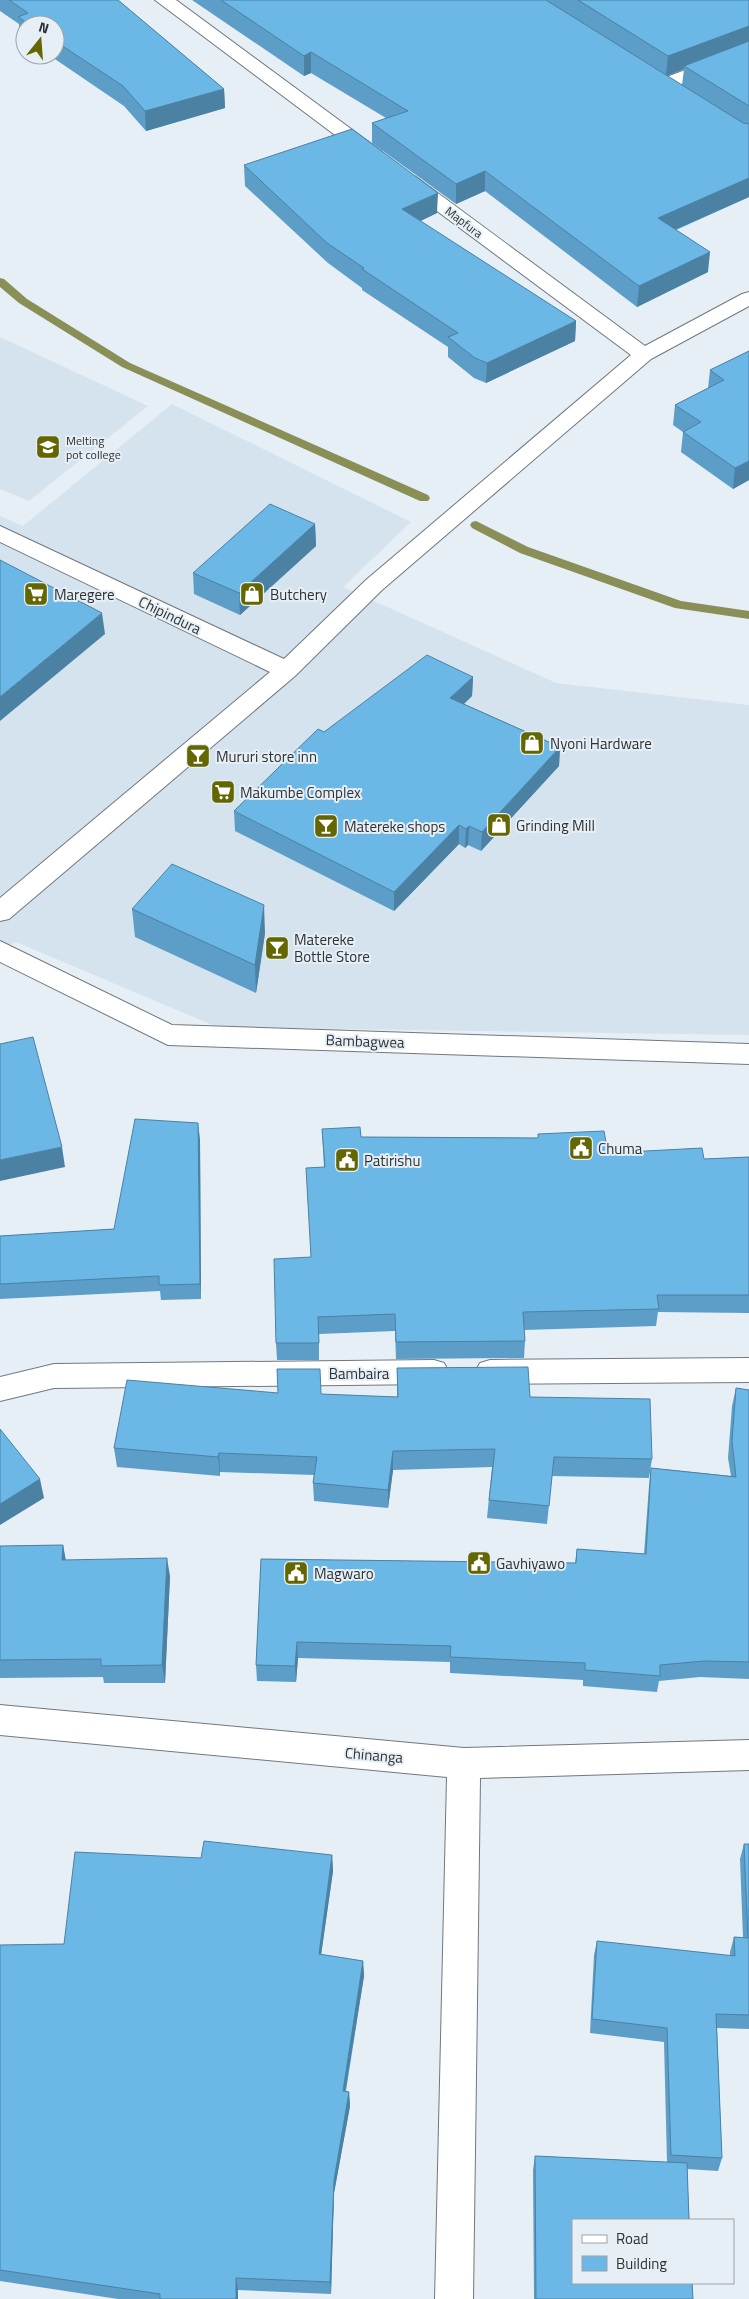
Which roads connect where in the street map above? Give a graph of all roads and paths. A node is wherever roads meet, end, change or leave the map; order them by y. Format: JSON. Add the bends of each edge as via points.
{"nodes":[{"id":1,"x":164,"y":0,"type":"edge"},
{"id":2,"x":749,"y":52,"type":"edge"},
{"id":3,"x":646,"y":74,"type":"edge"},
{"id":4,"x":663,"y":85,"type":"junction"},
{"id":5,"x":678,"y":95,"type":"edge"},
{"id":6,"x":749,"y":298,"type":"edge"},
{"id":7,"x":644,"y":355,"type":"junction"},
{"id":8,"x":0,"y":533,"type":"edge"},
{"id":9,"x":287,"y":670,"type":"junction"},
{"id":10,"x":0,"y":912,"type":"edge"},
{"id":11,"x":0,"y":951,"type":"edge"},
{"id":12,"x":749,"y":1054,"type":"edge"},
{"id":13,"x":749,"y":1370,"type":"edge"},
{"id":14,"x":0,"y":1389,"type":"edge"},
{"id":15,"x":0,"y":1720,"type":"edge"},
{"id":16,"x":749,"y":1755,"type":"edge"},
{"id":17,"x":464,"y":1763,"type":"junction"},
{"id":18,"x":454,"y":2299,"type":"edge"}],
"edges":[{"from":1,"to":7,"type":"street","name":"Mapfura"},
{"from":2,"to":4,"type":"street"},
{"from":3,"to":4,"type":"street"},
{"from":4,"to":5,"type":"street"},
{"from":6,"to":7,"type":"street"},
{"from":7,"to":9,"type":"street","via":[[374,585]]},
{"from":8,"to":9,"type":"street","name":"Chipindura"},
{"from":9,"to":10,"type":"street"},
{"from":11,"to":12,"type":"street","name":"Bambagwea","via":[[168,1035]]},
{"from":13,"to":14,"type":"street","name":"Bambaira","via":[[54,1376]]},
{"from":15,"to":17,"type":"street","name":"Chinanga"},
{"from":16,"to":17,"type":"street","name":"Chinanga"},
{"from":17,"to":18,"type":"street"}]}
